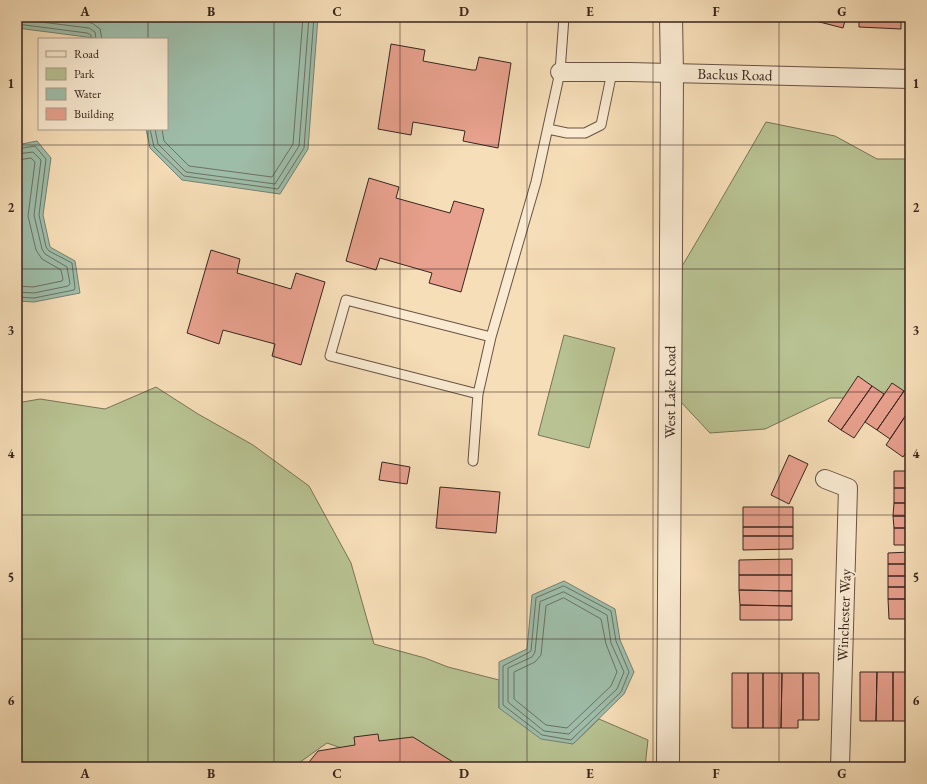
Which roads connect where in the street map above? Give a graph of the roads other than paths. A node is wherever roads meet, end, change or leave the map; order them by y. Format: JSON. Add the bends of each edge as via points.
{"nodes":[{"id":1,"x":564,"y":17,"type":"edge"},
{"id":2,"x":670,"y":17,"type":"edge"},
{"id":3,"x":560,"y":72,"type":"junction"},
{"id":4,"x":612,"y":72,"type":"junction"},
{"id":5,"x":672,"y":74,"type":"junction"},
{"id":6,"x":910,"y":79,"type":"edge"},
{"id":7,"x":548,"y":129,"type":"junction"},
{"id":8,"x":491,"y":337,"type":"junction"},
{"id":9,"x":478,"y":394,"type":"junction"},
{"id":10,"x":473,"y":461,"type":"dead end"},
{"id":11,"x":825,"y":479,"type":"dead end"},
{"id":12,"x":668,"y":767,"type":"edge"},
{"id":13,"x":840,"y":767,"type":"edge"}],
"edges":[{"from":1,"to":3,"type":"lane"},
{"from":2,"to":5,"type":"street","name":"West Lake Road"},
{"from":3,"to":4,"type":"street","name":"Backus Road"},
{"from":3,"to":7,"type":"lane"},
{"from":4,"to":5,"type":"street","name":"Backus Road"},
{"from":4,"to":7,"type":"lane","via":[[601,124],[585,133]]},
{"from":5,"to":6,"type":"street","name":"Backus Road"},
{"from":5,"to":12,"type":"street","name":"West Lake Road"},
{"from":7,"to":8,"type":"lane","via":[[536,182]]},
{"from":8,"to":9,"type":"lane"},
{"from":8,"to":9,"type":"lane","via":[[346,300],[330,356]]},
{"from":9,"to":10,"type":"lane"},
{"from":11,"to":13,"type":"street","name":"Winchester Way","via":[[848,488]]}]}
